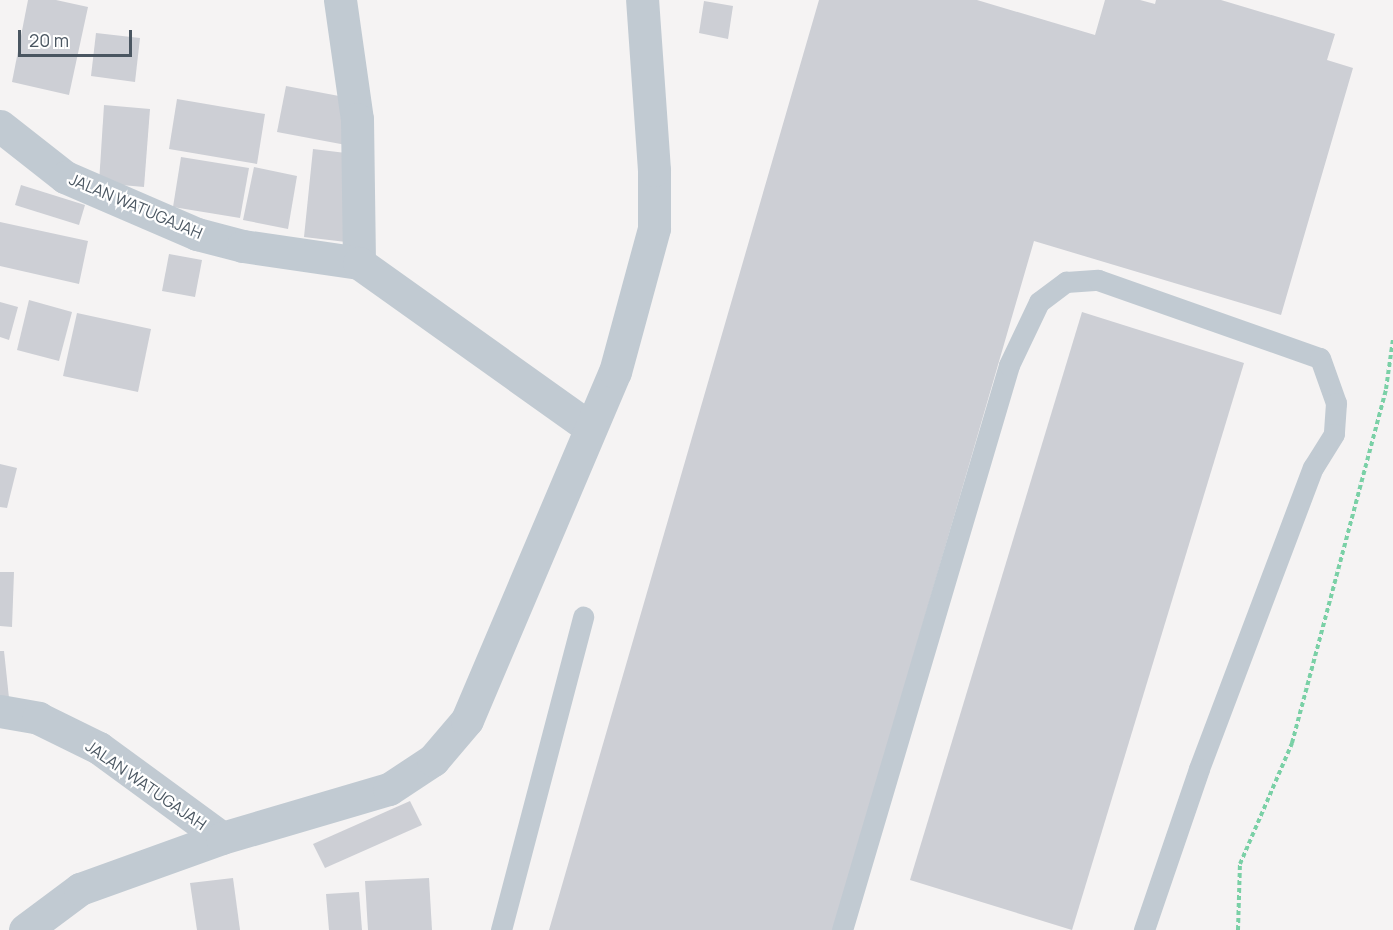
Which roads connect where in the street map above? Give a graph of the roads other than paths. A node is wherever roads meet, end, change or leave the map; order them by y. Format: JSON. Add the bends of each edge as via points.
{"nodes":[{"id":1,"x":340,"y":0,"type":"edge"},
{"id":2,"x":642,"y":0,"type":"edge"},
{"id":3,"x":0,"y":126,"type":"edge"},
{"id":4,"x":359,"y":263,"type":"junction"},
{"id":5,"x":590,"y":428,"type":"junction"},
{"id":6,"x":583,"y":617,"type":"dead end"},
{"id":7,"x":0,"y":711,"type":"edge"},
{"id":8,"x":222,"y":838,"type":"junction"},
{"id":9,"x":25,"y":930,"type":"edge"},
{"id":10,"x":501,"y":930,"type":"edge"},
{"id":11,"x":842,"y":930,"type":"edge"},
{"id":12,"x":1144,"y":930,"type":"edge"}],
"edges":[{"from":1,"to":4,"type":"street","via":[[357,119]]},
{"from":2,"to":5,"type":"street","via":[[654,170],[654,228],[615,372]]},
{"from":3,"to":4,"type":"street","name":"JALAN WATUGAJAH","via":[[65,177],[197,234],[243,246]]},
{"from":4,"to":5,"type":"street"},
{"from":5,"to":8,"type":"street","via":[[467,720],[433,760],[389,789]]},
{"from":6,"to":10,"type":"lane"},
{"from":7,"to":8,"type":"street","name":"JALAN WATUGAJAH","via":[[38,718],[99,748]]},
{"from":8,"to":9,"type":"street","via":[[80,889]]},
{"from":11,"to":12,"type":"lane","via":[[1009,365],[1039,302],[1066,282],[1098,280],[1320,358],[1336,403],[1334,434],[1313,467],[1199,769]]}]}
